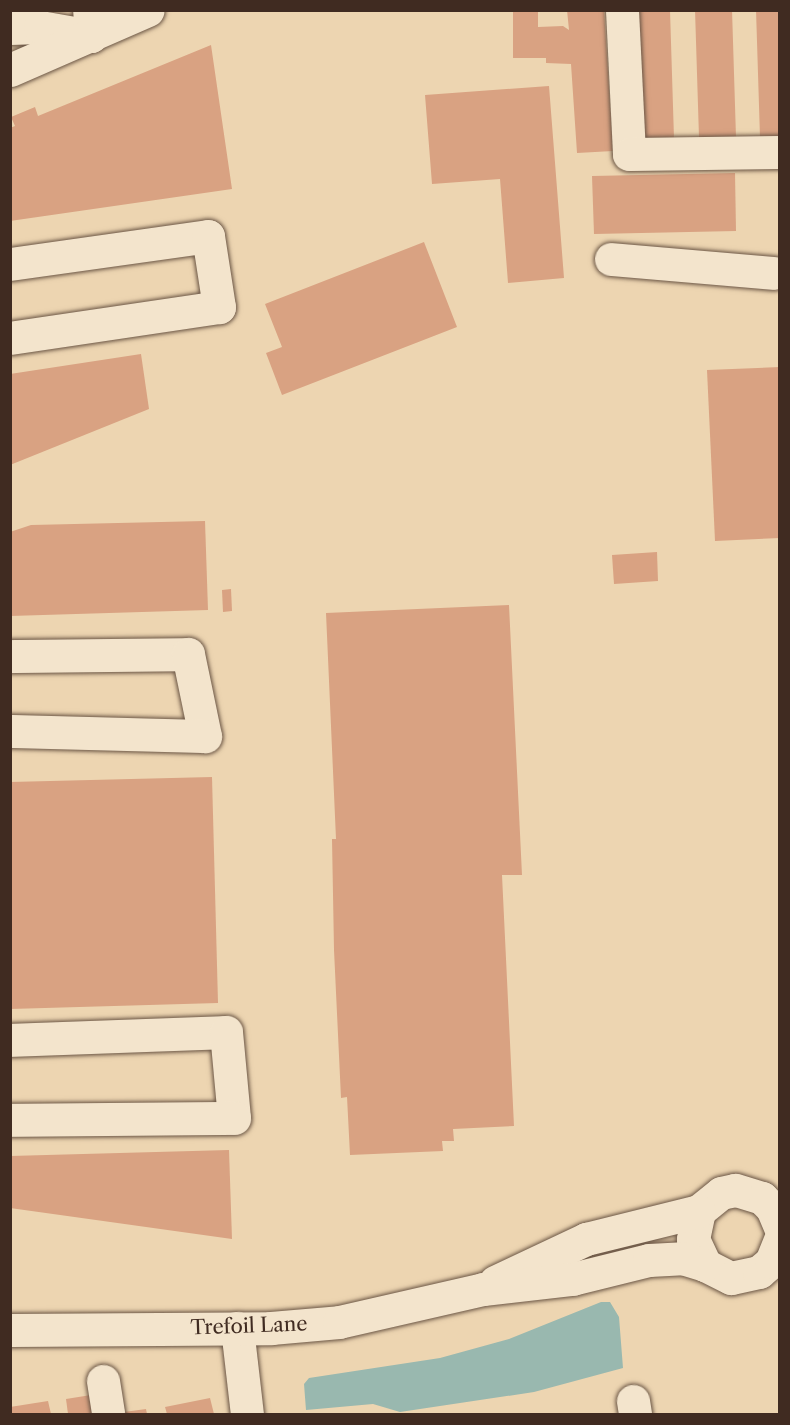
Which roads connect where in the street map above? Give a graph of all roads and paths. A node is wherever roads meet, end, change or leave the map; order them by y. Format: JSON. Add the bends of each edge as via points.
{"nodes":[{"id":1,"x":148,"y":10,"type":"edge"},
{"id":2,"x":622,"y":10,"type":"edge"},
{"id":3,"x":90,"y":23,"type":"edge"},
{"id":4,"x":10,"y":28,"type":"edge"},
{"id":5,"x":10,"y":70,"type":"edge"},
{"id":6,"x":780,"y":152,"type":"edge"},
{"id":7,"x":611,"y":259,"type":"dead end"},
{"id":8,"x":10,"y":264,"type":"edge"},
{"id":9,"x":773,"y":273,"type":"dead end"},
{"id":10,"x":10,"y":338,"type":"edge"},
{"id":11,"x":10,"y":656,"type":"edge"},
{"id":12,"x":10,"y":731,"type":"edge"},
{"id":13,"x":10,"y":1040,"type":"edge"},
{"id":14,"x":10,"y":1120,"type":"edge"},
{"id":15,"x":699,"y":1211,"type":"junction"},
{"id":16,"x":779,"y":1233,"type":"edge"},
{"id":17,"x":705,"y":1265,"type":"junction"},
{"id":18,"x":483,"y":1289,"type":"junction"},
{"id":19,"x":237,"y":1328,"type":"junction"},
{"id":20,"x":10,"y":1330,"type":"edge"},
{"id":21,"x":103,"y":1382,"type":"dead end"},
{"id":22,"x":108,"y":1414,"type":"edge"},
{"id":23,"x":247,"y":1414,"type":"edge"}],
"edges":[{"from":1,"to":3,"type":"street"},
{"from":2,"to":6,"type":"street","via":[[629,154]]},
{"from":3,"to":4,"type":"street"},
{"from":3,"to":5,"type":"street"},
{"from":7,"to":9,"type":"street"},
{"from":8,"to":10,"type":"street","via":[[208,236],[219,307]]},
{"from":11,"to":12,"type":"street","via":[[188,654],[205,736]]},
{"from":13,"to":14,"type":"street","via":[[226,1032],[234,1118]]},
{"from":15,"to":16,"type":"street","name":"Trefoil Lane","via":[[721,1193],[749,1192],[767,1203]]},
{"from":15,"to":17,"type":"street","via":[[693,1239]]},
{"from":15,"to":18,"type":"street","name":"Trefoil Lane","via":[[586,1239]]},
{"from":16,"to":17,"type":"street","name":"Trefoil Lane","via":[[771,1262],[746,1277],[731,1278]]},
{"from":17,"to":18,"type":"street","name":"Trefoil Lane","via":[[682,1258],[649,1260],[572,1279]]},
{"from":18,"to":19,"type":"street","name":"Trefoil Lane","via":[[339,1322]]},
{"from":19,"to":20,"type":"street","name":"Trefoil Lane"},
{"from":19,"to":23,"type":"street"},
{"from":21,"to":22,"type":"street"}]}
